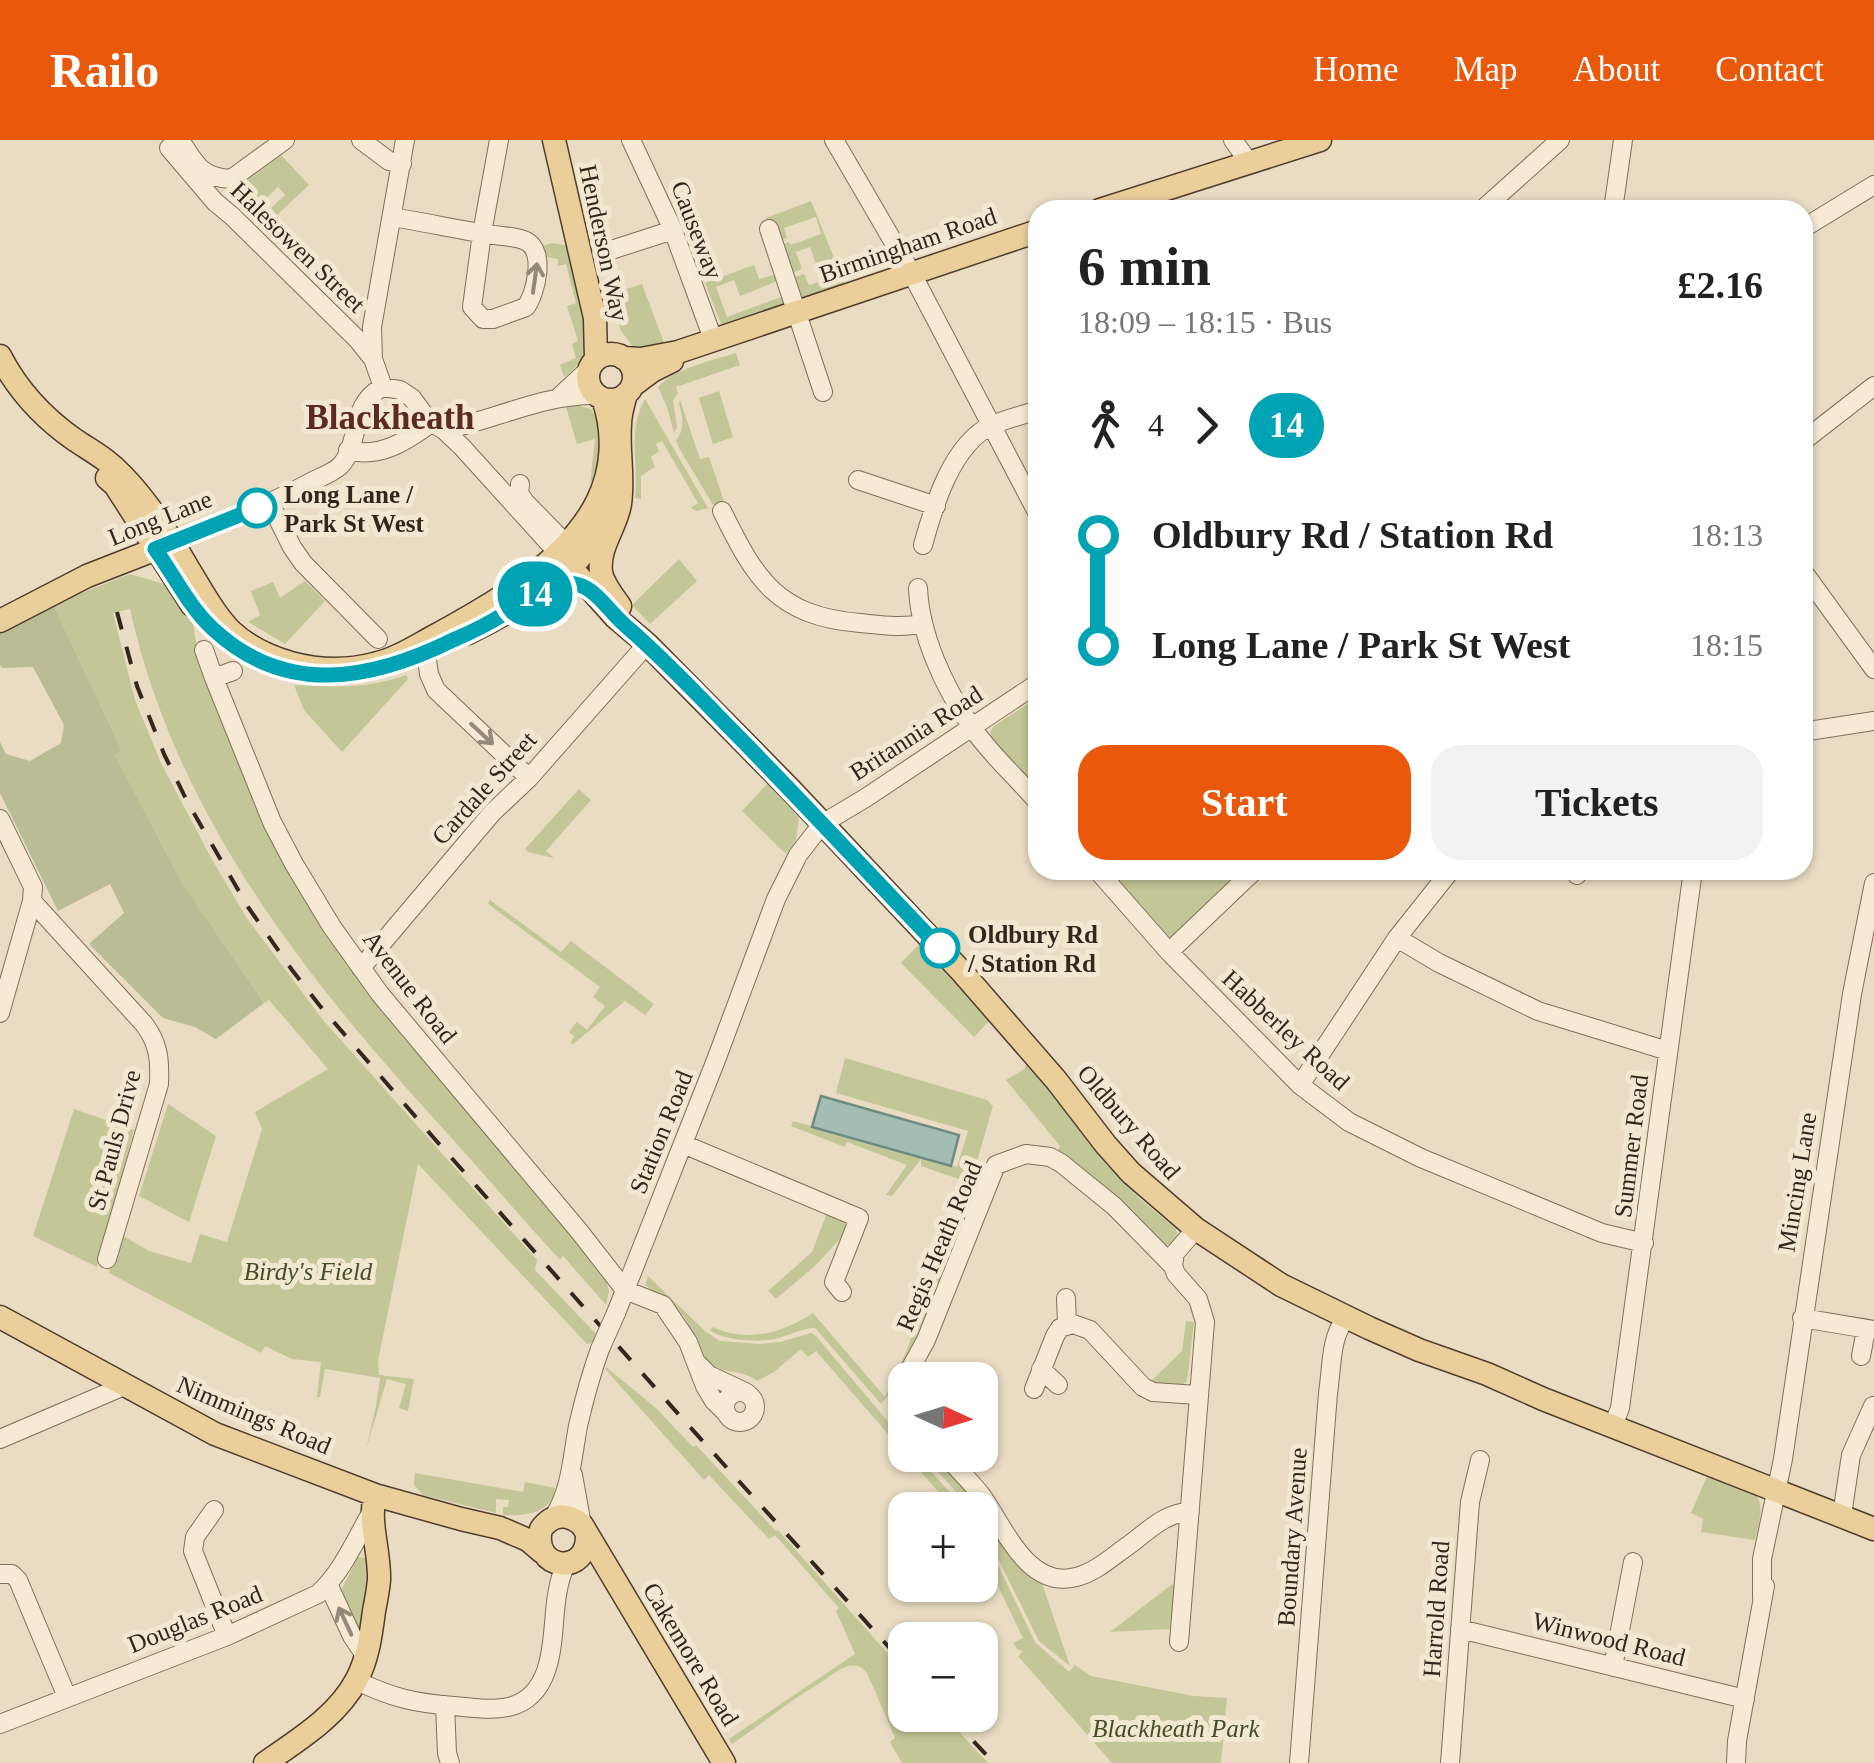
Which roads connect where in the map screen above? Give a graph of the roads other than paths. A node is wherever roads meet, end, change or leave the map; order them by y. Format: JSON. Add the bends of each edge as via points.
{"nodes":[{"id":1,"x":285,"y":140,"type":"edge"},
{"id":2,"x":361,"y":140,"type":"edge"},
{"id":3,"x":405,"y":140,"type":"edge"},
{"id":4,"x":499,"y":140,"type":"edge"},
{"id":5,"x":554,"y":140,"type":"edge"},
{"id":6,"x":566,"y":140,"type":"edge"},
{"id":7,"x":631,"y":140,"type":"edge"},
{"id":8,"x":1233,"y":140,"type":"edge"},
{"id":9,"x":1320,"y":140,"type":"edge"},
{"id":10,"x":1560,"y":140,"type":"edge"},
{"id":11,"x":1623,"y":140,"type":"edge"},
{"id":12,"x":170,"y":142,"type":"edge"},
{"id":13,"x":839,"y":142,"type":"edge"},
{"id":14,"x":1248,"y":161,"type":"junction"},
{"id":15,"x":402,"y":164,"type":"junction"},
{"id":16,"x":231,"y":178,"type":"junction"},
{"id":17,"x":1874,"y":185,"type":"edge"},
{"id":18,"x":1130,"y":200,"type":"edge"},
{"id":19,"x":1493,"y":200,"type":"edge"},
{"id":20,"x":1615,"y":200,"type":"edge"},
{"id":21,"x":232,"y":216,"type":"junction"},
{"id":22,"x":392,"y":216,"type":"junction"},
{"id":23,"x":1813,"y":222,"type":"edge"},
{"id":24,"x":673,"y":230,"type":"junction"},
{"id":25,"x":768,"y":230,"type":"dead end"},
{"id":26,"x":1028,"y":233,"type":"edge"},
{"id":27,"x":482,"y":234,"type":"junction"},
{"id":28,"x":605,"y":252,"type":"dead end"},
{"id":29,"x":912,"y":272,"type":"junction"},
{"id":30,"x":796,"y":313,"type":"junction"},
{"id":31,"x":725,"y":340,"type":"junction"},
{"id":32,"x":0,"y":356,"type":"edge"},
{"id":33,"x":373,"y":359,"type":"junction"},
{"id":34,"x":606,"y":360,"type":"junction"},
{"id":35,"x":1874,"y":386,"type":"edge"},
{"id":36,"x":383,"y":387,"type":"junction"},
{"id":37,"x":822,"y":392,"type":"dead end"},
{"id":38,"x":614,"y":393,"type":"junction"},
{"id":39,"x":559,"y":397,"type":"junction"},
{"id":40,"x":1028,"y":413,"type":"edge"},
{"id":41,"x":993,"y":425,"type":"junction"},
{"id":42,"x":438,"y":426,"type":"junction"},
{"id":43,"x":1813,"y":433,"type":"edge"},
{"id":44,"x":620,"y":442,"type":"junction"},
{"id":45,"x":344,"y":458,"type":"junction"},
{"id":46,"x":858,"y":480,"type":"dead end"},
{"id":47,"x":1028,"y":494,"type":"edge"},
{"id":48,"x":270,"y":502,"type":"junction"},
{"id":49,"x":936,"y":506,"type":"junction"},
{"id":50,"x":722,"y":511,"type":"dead end"},
{"id":51,"x":568,"y":545,"type":"junction"},
{"id":52,"x":923,"y":545,"type":"dead end"},
{"id":53,"x":164,"y":546,"type":"junction"},
{"id":54,"x":542,"y":579,"type":"junction"},
{"id":55,"x":1813,"y":585,"type":"edge"},
{"id":56,"x":918,"y":588,"type":"dead end"},
{"id":57,"x":600,"y":589,"type":"junction"},
{"id":58,"x":0,"y":621,"type":"edge"},
{"id":59,"x":923,"y":624,"type":"junction"},
{"id":60,"x":378,"y":639,"type":"dead end"},
{"id":61,"x":647,"y":644,"type":"junction"},
{"id":62,"x":204,"y":650,"type":"dead end"},
{"id":63,"x":418,"y":652,"type":"junction"},
{"id":64,"x":1874,"y":669,"type":"edge"},
{"id":65,"x":233,"y":671,"type":"dead end"},
{"id":66,"x":214,"y":678,"type":"junction"},
{"id":67,"x":1028,"y":690,"type":"edge"},
{"id":68,"x":1874,"y":721,"type":"edge"},
{"id":69,"x":972,"y":728,"type":"junction"},
{"id":70,"x":1813,"y":730,"type":"edge"},
{"id":71,"x":529,"y":778,"type":"junction"},
{"id":72,"x":1028,"y":791,"type":"edge"},
{"id":73,"x":0,"y":818,"type":"edge"},
{"id":74,"x":822,"y":824,"type":"junction"},
{"id":75,"x":1106,"y":880,"type":"edge"},
{"id":76,"x":1245,"y":880,"type":"edge"},
{"id":77,"x":1442,"y":880,"type":"edge"},
{"id":78,"x":1692,"y":880,"type":"edge"},
{"id":79,"x":1874,"y":883,"type":"edge"},
{"id":80,"x":32,"y":900,"type":"junction"},
{"id":81,"x":1870,"y":923,"type":"edge"},
{"id":82,"x":1397,"y":938,"type":"junction"},
{"id":83,"x":1169,"y":952,"type":"junction"},
{"id":84,"x":361,"y":968,"type":"junction"},
{"id":85,"x":0,"y":1013,"type":"edge"},
{"id":86,"x":1668,"y":1051,"type":"junction"},
{"id":87,"x":1300,"y":1085,"type":"junction"},
{"id":88,"x":684,"y":1144,"type":"junction"},
{"id":89,"x":1196,"y":1229,"type":"junction"},
{"id":90,"x":1644,"y":1244,"type":"junction"},
{"id":91,"x":108,"y":1259,"type":"dead end"},
{"id":92,"x":1173,"y":1266,"type":"junction"},
{"id":93,"x":625,"y":1290,"type":"junction"},
{"id":94,"x":842,"y":1292,"type":"dead end"},
{"id":95,"x":1066,"y":1298,"type":"dead end"},
{"id":96,"x":0,"y":1317,"type":"edge"},
{"id":97,"x":1346,"y":1318,"type":"junction"},
{"id":98,"x":1802,"y":1318,"type":"junction"},
{"id":99,"x":1068,"y":1325,"type":"junction"},
{"id":100,"x":1870,"y":1330,"type":"edge"},
{"id":101,"x":1861,"y":1356,"type":"dead end"},
{"id":102,"x":914,"y":1362,"type":"edge"},
{"id":103,"x":697,"y":1363,"type":"junction"},
{"id":104,"x":1041,"y":1369,"type":"junction"},
{"id":105,"x":1058,"y":1385,"type":"dead end"},
{"id":106,"x":124,"y":1386,"type":"junction"},
{"id":107,"x":1034,"y":1389,"type":"dead end"},
{"id":108,"x":1198,"y":1395,"type":"junction"},
{"id":109,"x":1873,"y":1406,"type":"edge"},
{"id":110,"x":1613,"y":1426,"type":"junction"},
{"id":111,"x":0,"y":1439,"type":"edge"},
{"id":112,"x":1480,"y":1460,"type":"dead end"},
{"id":113,"x":572,"y":1470,"type":"junction"},
{"id":114,"x":961,"y":1472,"type":"edge"},
{"id":115,"x":1777,"y":1490,"type":"junction"},
{"id":116,"x":373,"y":1504,"type":"junction"},
{"id":117,"x":214,"y":1510,"type":"dead end"},
{"id":118,"x":1190,"y":1512,"type":"junction"},
{"id":119,"x":1842,"y":1516,"type":"junction"},
{"id":120,"x":551,"y":1519,"type":"junction"},
{"id":121,"x":500,"y":1528,"type":"junction"},
{"id":122,"x":585,"y":1529,"type":"junction"},
{"id":123,"x":1874,"y":1529,"type":"edge"},
{"id":124,"x":557,"y":1558,"type":"junction"},
{"id":125,"x":1633,"y":1562,"type":"dead end"},
{"id":126,"x":612,"y":1573,"type":"junction"},
{"id":127,"x":0,"y":1574,"type":"edge"},
{"id":128,"x":328,"y":1584,"type":"junction"},
{"id":129,"x":1460,"y":1628,"type":"junction"},
{"id":130,"x":227,"y":1636,"type":"junction"},
{"id":131,"x":1178,"y":1642,"type":"dead end"},
{"id":132,"x":366,"y":1657,"type":"junction"},
{"id":133,"x":1613,"y":1667,"type":"junction"},
{"id":134,"x":357,"y":1680,"type":"junction"},
{"id":135,"x":66,"y":1697,"type":"junction"},
{"id":136,"x":1746,"y":1698,"type":"junction"},
{"id":137,"x":445,"y":1705,"type":"junction"},
{"id":138,"x":0,"y":1724,"type":"edge"},
{"id":139,"x":1737,"y":1740,"type":"junction"},
{"id":140,"x":265,"y":1763,"type":"edge"},
{"id":141,"x":450,"y":1763,"type":"edge"},
{"id":142,"x":724,"y":1763,"type":"edge"},
{"id":143,"x":1300,"y":1763,"type":"edge"},
{"id":144,"x":1450,"y":1763,"type":"edge"},
{"id":145,"x":1728,"y":1763,"type":"edge"},
{"id":146,"x":1736,"y":1763,"type":"edge"}],
"edges":[{"from":1,"to":16,"type":"street"},
{"from":2,"to":15,"type":"street"},
{"from":3,"to":15,"type":"street"},
{"from":4,"to":27,"type":"street"},
{"from":5,"to":34,"type":"main road","name":"Henderson Way"},
{"from":6,"to":34,"type":"main road","name":"Henderson Way"},
{"from":7,"to":24,"type":"street","name":"Causeway"},
{"from":8,"to":14,"type":"street"},
{"from":9,"to":14,"type":"main road"},
{"from":10,"to":19,"type":"street"},
{"from":11,"to":20,"type":"street"},
{"from":12,"to":16,"type":"street","via":[[204,173]]},
{"from":12,"to":21,"type":"street","name":"Halesowen Street"},
{"from":13,"to":29,"type":"street"},
{"from":14,"to":18,"type":"main road"},
{"from":15,"to":22,"type":"street"},
{"from":16,"to":21,"type":"street"},
{"from":17,"to":23,"type":"street"},
{"from":21,"to":33,"type":"street","name":"Halesowen Street"},
{"from":22,"to":27,"type":"street"},
{"from":22,"to":33,"type":"street"},
{"from":24,"to":28,"type":"street"},
{"from":24,"to":31,"type":"street","name":"Causeway"},
{"from":25,"to":30,"type":"street","name":"Birmingham Road"},
{"from":26,"to":29,"type":"main road","name":"Birmingham Road"},
{"from":27,"to":27,"type":"street","one_way":true,"via":[[472,307],[493,319],[526,307],[537,260],[526,241]]},
{"from":29,"to":30,"type":"main road","name":"Birmingham Road"},
{"from":29,"to":41,"type":"street"},
{"from":30,"to":31,"type":"main road","name":"Birmingham Road","via":[[754,336]]},
{"from":30,"to":37,"type":"street","name":"Birmingham Road"},
{"from":31,"to":34,"type":"main road","name":"Birmingham Road"},
{"from":31,"to":38,"type":"main road","name":"Birmingham Road"},
{"from":32,"to":53,"type":"main road","via":[[40,413],[104,456],[133,486],[153,511]]},
{"from":33,"to":36,"type":"street","name":"Halesowen Street"},
{"from":34,"to":38,"type":"main road","via":[[588,384]]},
{"from":34,"to":38,"type":"main road","via":[[633,370]]},
{"from":34,"to":39,"type":"street","name":"Birmingham Road"},
{"from":35,"to":43,"type":"street"},
{"from":36,"to":42,"type":"street","via":[[412,398]]},
{"from":36,"to":45,"type":"street","via":[[364,405]]},
{"from":38,"to":39,"type":"street","name":"Birmingham Road"},
{"from":38,"to":44,"type":"main road"},
{"from":38,"to":51,"type":"main road","via":[[606,479]]},
{"from":39,"to":42,"type":"street","name":"Birmingham Road","via":[[464,426]]},
{"from":40,"to":41,"type":"street"},
{"from":41,"to":47,"type":"street"},
{"from":41,"to":49,"type":"street","via":[[959,453]]},
{"from":42,"to":45,"type":"street","name":"Birmingham Road","via":[[391,448]]},
{"from":42,"to":51,"type":"street","via":[[520,493]]},
{"from":44,"to":51,"type":"main road","via":[[598,528]]},
{"from":44,"to":57,"type":"main road","via":[[620,504],[602,550]]},
{"from":45,"to":48,"type":"street","name":"Long Lane"},
{"from":46,"to":49,"type":"street"},
{"from":48,"to":53,"type":"street","name":"Long Lane"},
{"from":48,"to":60,"type":"street","via":[[304,563]]},
{"from":49,"to":52,"type":"street"},
{"from":50,"to":59,"type":"street","via":[[740,548],[782,600],[849,622]]},
{"from":51,"to":54,"type":"main road"},
{"from":51,"to":54,"type":"street","via":[[541,554]]},
{"from":51,"to":57,"type":"main road"},
{"from":53,"to":58,"type":"main road","name":"Long Lane"},
{"from":53,"to":63,"type":"main road","via":[[231,630],[276,658],[352,668]]},
{"from":54,"to":57,"type":"main road"},
{"from":54,"to":63,"type":"main road"},
{"from":55,"to":64,"type":"street"},
{"from":56,"to":59,"type":"street"},
{"from":57,"to":61,"type":"main road"},
{"from":59,"to":69,"type":"street"},
{"from":61,"to":71,"type":"street","name":"Cardale Street"},
{"from":61,"to":74,"type":"main road","name":"Oldbury Road"},
{"from":62,"to":66,"type":"street","name":"Avenue Road"},
{"from":63,"to":71,"type":"street","one_way":true,"via":[[436,690]]},
{"from":65,"to":66,"type":"street"},
{"from":66,"to":84,"type":"street","name":"Avenue Road","via":[[280,836]]},
{"from":67,"to":69,"type":"street","name":"Britannia Road"},
{"from":68,"to":70,"type":"street"},
{"from":69,"to":72,"type":"street"},
{"from":69,"to":74,"type":"street","name":"Britannia Road"},
{"from":71,"to":84,"type":"street","name":"Cardale Street"},
{"from":73,"to":80,"type":"street","via":[[33,887]]},
{"from":74,"to":88,"type":"street","name":"Station Road","via":[[776,899]]},
{"from":74,"to":89,"type":"main road","name":"Oldbury Road","via":[[962,972],[1132,1173]]},
{"from":75,"to":83,"type":"street","name":"Habberley Road"},
{"from":76,"to":83,"type":"street"},
{"from":77,"to":82,"type":"street"},
{"from":78,"to":86,"type":"street","name":"Summer Road"},
{"from":79,"to":81,"type":"street","name":"Mincing Lane"},
{"from":80,"to":85,"type":"street"},
{"from":80,"to":91,"type":"street","name":"St Pauls Drive","via":[[144,1024],[160,1060]]},
{"from":81,"to":98,"type":"street","name":"Mincing Lane","via":[[1852,994]]},
{"from":82,"to":86,"type":"street","via":[[1538,1011]]},
{"from":82,"to":87,"type":"street"},
{"from":83,"to":87,"type":"street","name":"Habberley Road"},
{"from":84,"to":93,"type":"street","name":"Avenue Road"},
{"from":86,"to":90,"type":"street","name":"Summer Road"},
{"from":87,"to":90,"type":"street","name":"Habberley Road","via":[[1349,1122],[1421,1158]]},
{"from":88,"to":93,"type":"street","name":"Station Road"},
{"from":88,"to":94,"type":"street","via":[[859,1218],[834,1282]]},
{"from":89,"to":92,"type":"street","via":[[1175,1253]]},
{"from":89,"to":97,"type":"main road","name":"Oldbury Road","via":[[1280,1286]]},
{"from":90,"to":110,"type":"street","name":"Summer Road"},
{"from":92,"to":102,"type":"street","name":"Regis Heath Road","via":[[1061,1163],[1026,1154],[996,1164]]},
{"from":92,"to":108,"type":"street","name":"Regis Heath Road","via":[[1198,1298],[1205,1322]]},
{"from":93,"to":103,"type":"street","via":[[663,1305]]},
{"from":93,"to":113,"type":"street","name":"Station Road","bridge":true,"via":[[600,1349]]},
{"from":95,"to":99,"type":"street"},
{"from":96,"to":106,"type":"main road","name":"Nimmings Road"},
{"from":97,"to":110,"type":"main road","name":"Oldbury Road"},
{"from":97,"to":143,"type":"street","name":"Boundary Avenue","via":[[1338,1326],[1328,1392]]},
{"from":98,"to":100,"type":"street"},
{"from":98,"to":115,"type":"street","name":"Mincing Lane"},
{"from":99,"to":104,"type":"street","via":[[1055,1336]]},
{"from":99,"to":108,"type":"street","via":[[1090,1330],[1152,1392]]},
{"from":100,"to":101,"type":"street"},
{"from":103,"to":103,"type":"street","via":[[726,1413],[730,1395],[748,1393]]},
{"from":104,"to":105,"type":"street"},
{"from":104,"to":107,"type":"street"},
{"from":106,"to":111,"type":"street"},
{"from":106,"to":116,"type":"main road","name":"Nimmings Road"},
{"from":108,"to":118,"type":"street","name":"Regis Heath Road"},
{"from":109,"to":119,"type":"street","via":[[1851,1455]]},
{"from":110,"to":115,"type":"main road","name":"Oldbury Road"},
{"from":112,"to":129,"type":"street","name":"Harrold Road"},
{"from":113,"to":120,"type":"street","name":"Station Road"},
{"from":113,"to":122,"type":"street","name":"Station Road"},
{"from":114,"to":118,"type":"street","via":[[1032,1566],[1060,1579],[1092,1571],[1170,1515]]},
{"from":115,"to":119,"type":"main road","name":"Oldbury Road"},
{"from":115,"to":136,"type":"street","name":"Mincing Lane"},
{"from":116,"to":121,"type":"main road","name":"Nimmings Road"},
{"from":116,"to":128,"type":"street","name":"Douglas Road"},
{"from":116,"to":132,"type":"main road","via":[[379,1581]]},
{"from":117,"to":130,"type":"street","via":[[192,1551]]},
{"from":118,"to":131,"type":"street","name":"Regis Heath Road"},
{"from":119,"to":123,"type":"main road","name":"Oldbury Road"},
{"from":120,"to":121,"type":"main road","name":"Nimmings Road"},
{"from":120,"to":122,"type":"main road","via":[[566,1516]]},
{"from":120,"to":124,"type":"main road","via":[[539,1537]]},
{"from":121,"to":124,"type":"main road","name":"Nimmings Road"},
{"from":122,"to":124,"type":"main road","via":[[585,1551]]},
{"from":122,"to":126,"type":"main road","name":"Cakemore Road"},
{"from":124,"to":126,"type":"main road","name":"Cakemore Road"},
{"from":124,"to":137,"type":"street","via":[[552,1645],[537,1690],[497,1710]]},
{"from":125,"to":133,"type":"street"},
{"from":126,"to":142,"type":"main road","name":"Cakemore Road"},
{"from":127,"to":135,"type":"street","via":[[18,1580]]},
{"from":128,"to":130,"type":"street","name":"Douglas Road","via":[[304,1602]]},
{"from":132,"to":128,"type":"street","one_way":true},
{"from":129,"to":133,"type":"street","name":"Winwood Road"},
{"from":129,"to":144,"type":"street","name":"Harrold Road"},
{"from":130,"to":135,"type":"street","name":"Douglas Road"},
{"from":132,"to":134,"type":"main road"},
{"from":133,"to":136,"type":"street","name":"Winwood Road"},
{"from":134,"to":137,"type":"street","via":[[388,1696]]},
{"from":134,"to":140,"type":"main road","via":[[318,1725]]},
{"from":135,"to":138,"type":"street","name":"Douglas Road"},
{"from":136,"to":139,"type":"street","name":"Mincing Lane"},
{"from":137,"to":141,"type":"street"},
{"from":139,"to":145,"type":"street"},
{"from":139,"to":146,"type":"street"}]}
